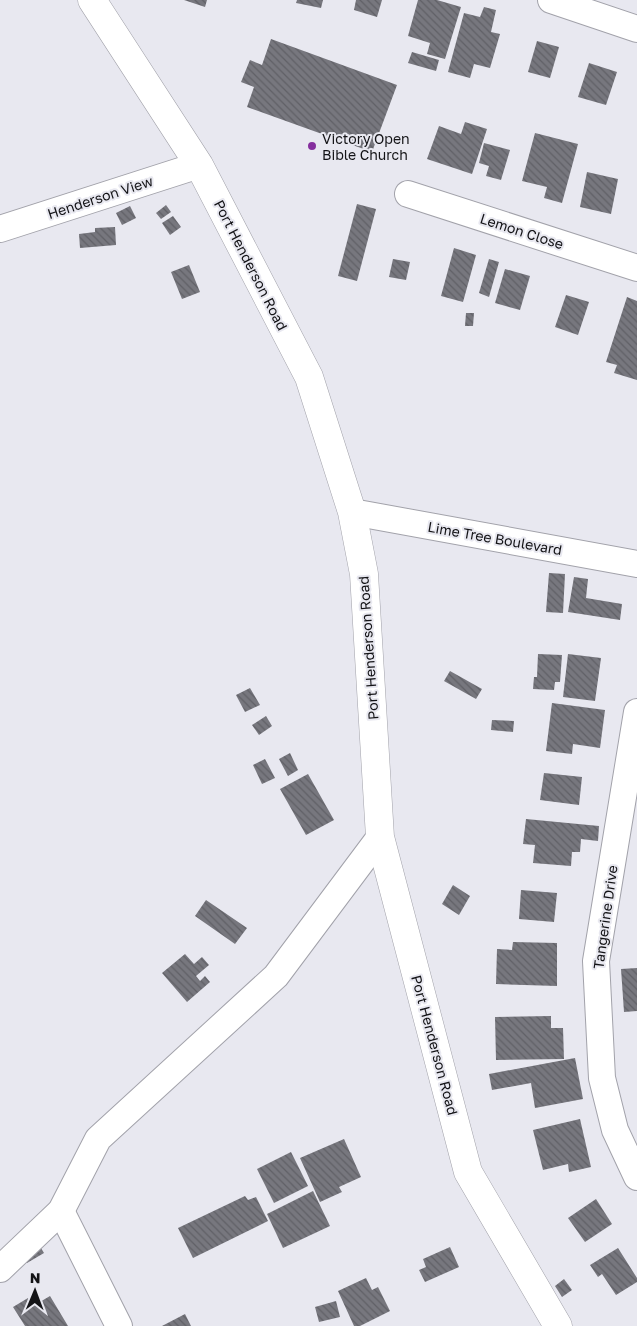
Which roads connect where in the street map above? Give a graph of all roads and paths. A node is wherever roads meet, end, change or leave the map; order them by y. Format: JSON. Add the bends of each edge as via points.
{"nodes":[{"id":1,"x":92,"y":0,"type":"edge"},
{"id":2,"x":550,"y":0,"type":"edge"},
{"id":3,"x":637,"y":29,"type":"edge"},
{"id":4,"x":199,"y":165,"type":"junction"},
{"id":5,"x":408,"y":194,"type":"dead end"},
{"id":6,"x":0,"y":229,"type":"edge"},
{"id":7,"x":637,"y":268,"type":"edge"},
{"id":8,"x":352,"y":512,"type":"junction"},
{"id":9,"x":637,"y":564,"type":"edge"},
{"id":10,"x":637,"y":712,"type":"edge"},
{"id":11,"x":380,"y":837,"type":"junction"},
{"id":12,"x":637,"y":1177,"type":"edge"},
{"id":13,"x":61,"y":1211,"type":"junction"},
{"id":14,"x":0,"y":1269,"type":"edge"},
{"id":15,"x":119,"y":1326,"type":"edge"},
{"id":16,"x":558,"y":1326,"type":"edge"}],
"edges":[{"from":1,"to":4,"type":"street","name":"Port Henderson Road"},
{"from":2,"to":3,"type":"street"},
{"from":4,"to":6,"type":"street","name":"Henderson View"},
{"from":4,"to":8,"type":"street","name":"Port Henderson Road","via":[[309,377]]},
{"from":5,"to":7,"type":"street","name":"Lemon Close"},
{"from":8,"to":9,"type":"street","name":"Lime Tree Boulevard"},
{"from":8,"to":11,"type":"street","name":"Port Henderson Road","via":[[364,574]]},
{"from":10,"to":12,"type":"street","name":"Tangerine Drive","via":[[596,961],[602,1078],[615,1130]]},
{"from":11,"to":13,"type":"street","via":[[276,976],[98,1139]]},
{"from":11,"to":16,"type":"street","name":"Port Henderson Road","via":[[468,1172]]},
{"from":13,"to":14,"type":"street"},
{"from":13,"to":15,"type":"street"}]}
